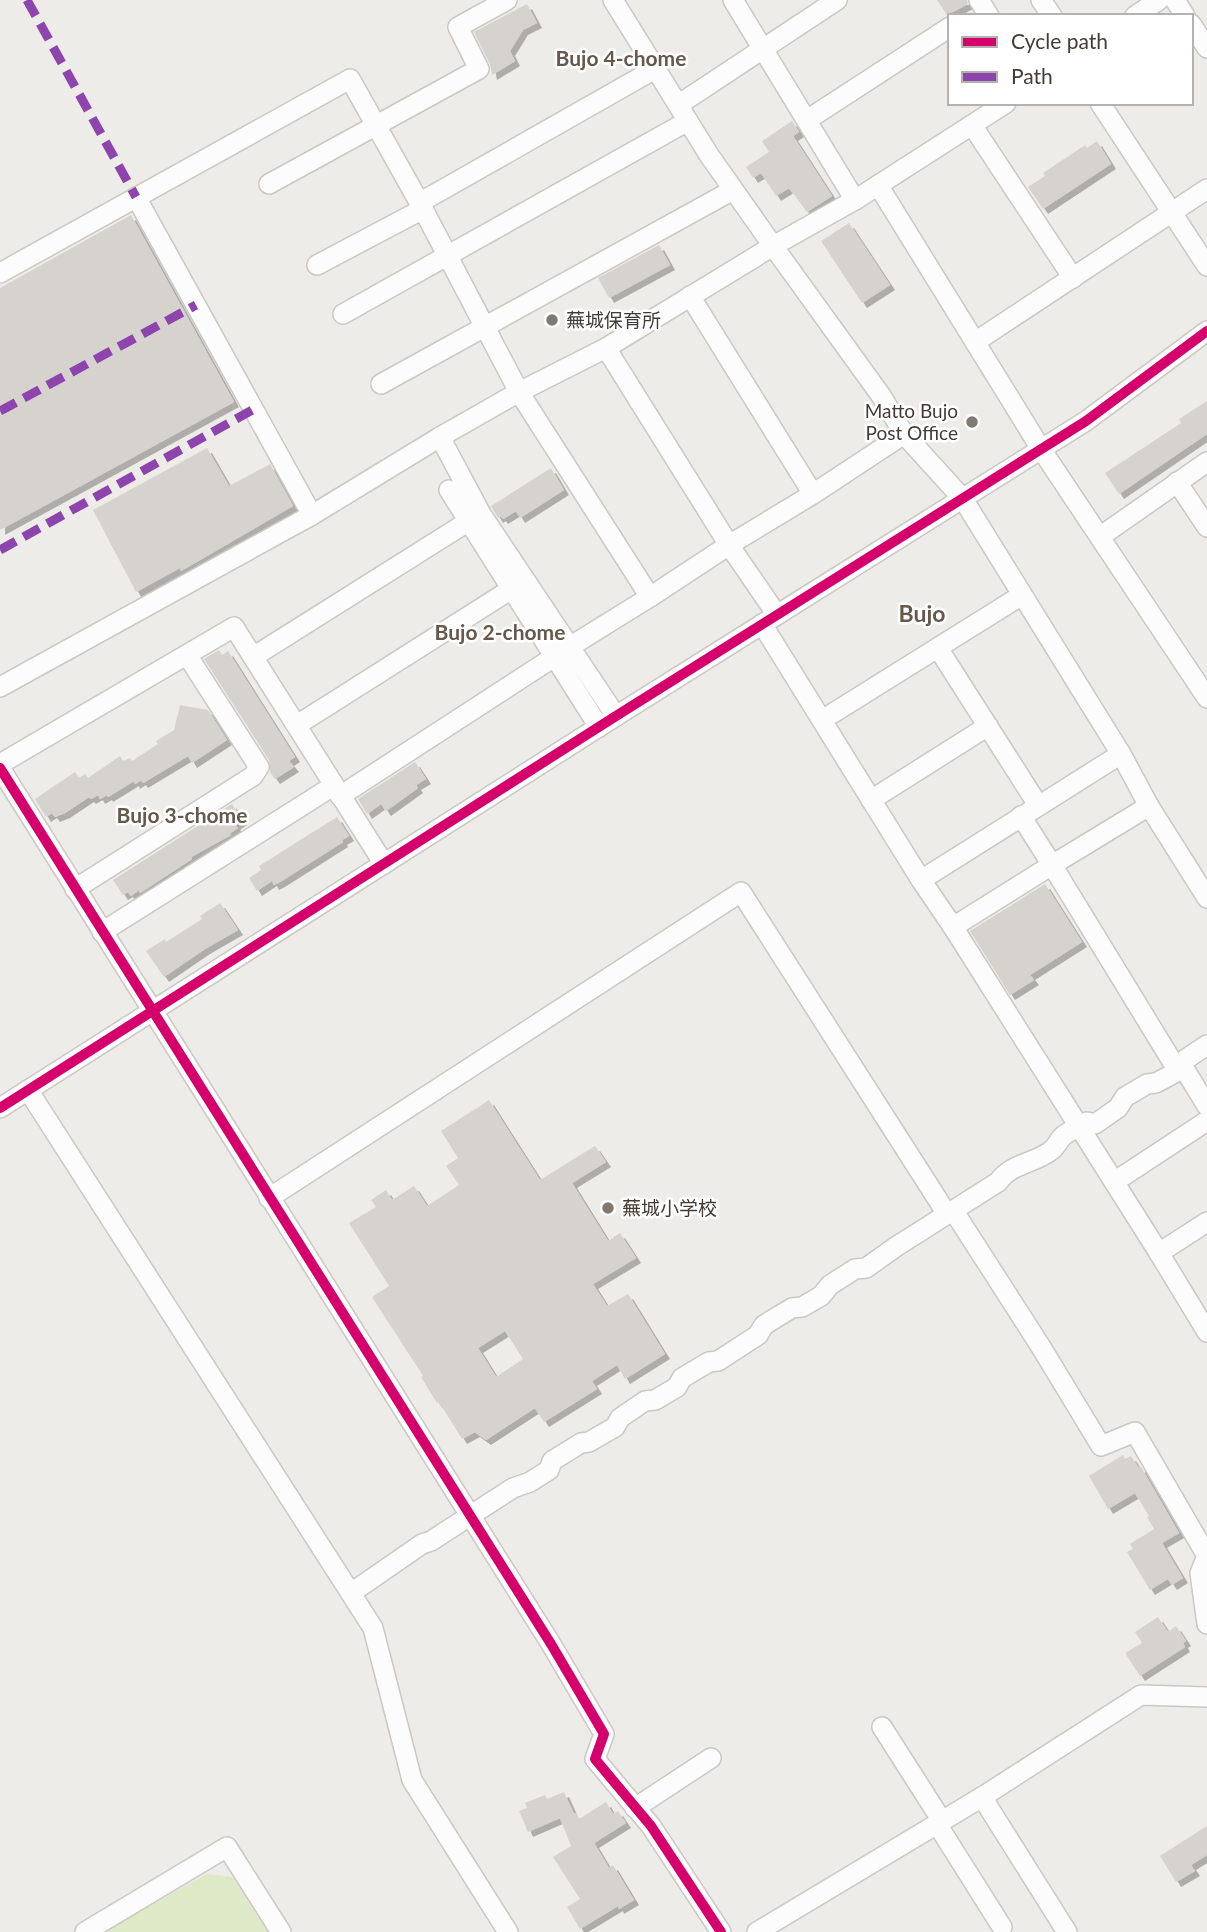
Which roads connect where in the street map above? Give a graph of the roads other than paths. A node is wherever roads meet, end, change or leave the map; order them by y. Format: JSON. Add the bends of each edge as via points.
{"nodes":[{"id":1,"x":507,"y":0,"type":"edge"},
{"id":2,"x":613,"y":0,"type":"edge"},
{"id":3,"x":733,"y":0,"type":"edge"},
{"id":4,"x":837,"y":0,"type":"edge"},
{"id":5,"x":1158,"y":0,"type":"edge"},
{"id":6,"x":1138,"y":14,"type":"edge"},
{"id":7,"x":1193,"y":27,"type":"edge"},
{"id":8,"x":948,"y":28,"type":"edge"},
{"id":9,"x":763,"y":48,"type":"junction"},
{"id":10,"x":1207,"y":48,"type":"edge"},
{"id":11,"x":655,"y":69,"type":"junction"},
{"id":12,"x":1003,"y":105,"type":"edge"},
{"id":13,"x":1101,"y":105,"type":"edge"},
{"id":14,"x":683,"y":113,"type":"junction"},
{"id":15,"x":807,"y":120,"type":"junction"},
{"id":16,"x":376,"y":125,"type":"junction"},
{"id":17,"x":972,"y":125,"type":"junction"},
{"id":18,"x":269,"y":184,"type":"dead end"},
{"id":19,"x":878,"y":185,"type":"junction"},
{"id":20,"x":1207,"y":189,"type":"edge"},
{"id":21,"x":733,"y":190,"type":"junction"},
{"id":22,"x":136,"y":197,"type":"junction"},
{"id":23,"x":855,"y":200,"type":"junction"},
{"id":24,"x":421,"y":206,"type":"junction"},
{"id":25,"x":1172,"y":213,"type":"junction"},
{"id":26,"x":773,"y":246,"type":"junction"},
{"id":27,"x":446,"y":254,"type":"junction"},
{"id":28,"x":317,"y":265,"type":"dead end"},
{"id":29,"x":1207,"y":266,"type":"edge"},
{"id":30,"x":0,"y":273,"type":"edge"},
{"id":31,"x":1073,"y":278,"type":"junction"},
{"id":32,"x":690,"y":296,"type":"junction"},
{"id":33,"x":343,"y":314,"type":"dead end"},
{"id":34,"x":485,"y":327,"type":"junction"},
{"id":35,"x":1207,"y":331,"type":"edge"},
{"id":36,"x":975,"y":342,"type":"junction"},
{"id":37,"x":606,"y":348,"type":"junction"},
{"id":38,"x":381,"y":384,"type":"dead end"},
{"id":39,"x":519,"y":392,"type":"junction"},
{"id":40,"x":904,"y":434,"type":"junction"},
{"id":41,"x":440,"y":437,"type":"junction"},
{"id":42,"x":1041,"y":449,"type":"junction"},
{"id":43,"x":1207,"y":462,"type":"edge"},
{"id":44,"x":1177,"y":482,"type":"junction"},
{"id":45,"x":449,"y":490,"type":"dead end"},
{"id":46,"x":813,"y":494,"type":"junction"},
{"id":47,"x":963,"y":499,"type":"junction"},
{"id":48,"x":312,"y":515,"type":"junction"},
{"id":49,"x":474,"y":518,"type":"junction"},
{"id":50,"x":1207,"y":527,"type":"edge"},
{"id":51,"x":1101,"y":536,"type":"junction"},
{"id":52,"x":729,"y":545,"type":"junction"},
{"id":53,"x":518,"y":585,"type":"junction"},
{"id":54,"x":1023,"y":595,"type":"junction"},
{"id":55,"x":650,"y":597,"type":"junction"},
{"id":56,"x":770,"y":619,"type":"junction"},
{"id":57,"x":938,"y":648,"type":"junction"},
{"id":58,"x":563,"y":651,"type":"junction"},
{"id":59,"x":187,"y":655,"type":"junction"},
{"id":60,"x":253,"y":657,"type":"junction"},
{"id":61,"x":0,"y":687,"type":"edge"},
{"id":62,"x":1207,"y":698,"type":"edge"},
{"id":63,"x":822,"y":720,"type":"junction"},
{"id":64,"x":607,"y":721,"type":"junction"},
{"id":65,"x":297,"y":725,"type":"junction"},
{"id":66,"x":988,"y":726,"type":"junction"},
{"id":67,"x":1121,"y":754,"type":"junction"},
{"id":68,"x":0,"y":766,"type":"edge"},
{"id":69,"x":336,"y":791,"type":"junction"},
{"id":70,"x":7,"y":795,"type":"edge"},
{"id":71,"x":871,"y":800,"type":"junction"},
{"id":72,"x":1038,"y":806,"type":"junction"},
{"id":73,"x":1149,"y":806,"type":"junction"},
{"id":74,"x":1021,"y":816,"type":"junction"},
{"id":75,"x":384,"y":864,"type":"junction"},
{"id":76,"x":1052,"y":865,"type":"junction"},
{"id":77,"x":921,"y":880,"type":"junction"},
{"id":78,"x":75,"y":889,"type":"junction"},
{"id":79,"x":1207,"y":898,"type":"edge"},
{"id":80,"x":953,"y":927,"type":"junction"},
{"id":81,"x":102,"y":932,"type":"junction"},
{"id":82,"x":151,"y":1010,"type":"junction"},
{"id":83,"x":1207,"y":1045,"type":"edge"},
{"id":84,"x":1180,"y":1068,"type":"junction"},
{"id":85,"x":28,"y":1090,"type":"junction"},
{"id":86,"x":1207,"y":1106,"type":"edge"},
{"id":87,"x":0,"y":1108,"type":"edge"},
{"id":88,"x":1207,"y":1121,"type":"edge"},
{"id":89,"x":1078,"y":1127,"type":"junction"},
{"id":90,"x":1114,"y":1181,"type":"junction"},
{"id":91,"x":268,"y":1198,"type":"junction"},
{"id":92,"x":950,"y":1212,"type":"junction"},
{"id":93,"x":1207,"y":1222,"type":"edge"},
{"id":94,"x":1159,"y":1253,"type":"junction"},
{"id":95,"x":1207,"y":1332,"type":"edge"},
{"id":96,"x":470,"y":1514,"type":"junction"},
{"id":97,"x":1207,"y":1556,"type":"edge"},
{"id":98,"x":351,"y":1593,"type":"junction"},
{"id":99,"x":1207,"y":1624,"type":"edge"},
{"id":100,"x":1207,"y":1697,"type":"edge"},
{"id":101,"x":882,"y":1727,"type":"dead end"},
{"id":102,"x":711,"y":1758,"type":"dead end"},
{"id":103,"x":982,"y":1797,"type":"junction"},
{"id":104,"x":635,"y":1808,"type":"junction"},
{"id":105,"x":939,"y":1822,"type":"junction"},
{"id":106,"x":1002,"y":1927,"type":"dead end"},
{"id":107,"x":85,"y":1932,"type":"edge"},
{"id":108,"x":281,"y":1932,"type":"edge"},
{"id":109,"x":508,"y":1932,"type":"edge"},
{"id":110,"x":721,"y":1932,"type":"edge"},
{"id":111,"x":757,"y":1932,"type":"edge"},
{"id":112,"x":1067,"y":1932,"type":"edge"}],
"edges":[{"from":1,"to":16,"type":"street","via":[[458,27],[479,69]]},
{"from":2,"to":11,"type":"street"},
{"from":3,"to":9,"type":"street"},
{"from":4,"to":9,"type":"street"},
{"from":5,"to":6,"type":"street"},
{"from":7,"to":10,"type":"street"},
{"from":8,"to":15,"type":"street"},
{"from":9,"to":14,"type":"street"},
{"from":9,"to":15,"type":"street"},
{"from":11,"to":14,"type":"street"},
{"from":11,"to":24,"type":"street"},
{"from":12,"to":17,"type":"street"},
{"from":13,"to":25,"type":"street"},
{"from":14,"to":21,"type":"street"},
{"from":14,"to":27,"type":"street"},
{"from":15,"to":23,"type":"street"},
{"from":16,"to":18,"type":"street"},
{"from":16,"to":22,"type":"street","via":[[350,79]]},
{"from":16,"to":24,"type":"street"},
{"from":17,"to":19,"type":"street"},
{"from":17,"to":31,"type":"street"},
{"from":19,"to":23,"type":"street"},
{"from":19,"to":36,"type":"street"},
{"from":20,"to":25,"type":"street"},
{"from":21,"to":26,"type":"street"},
{"from":21,"to":34,"type":"street"},
{"from":22,"to":30,"type":"street"},
{"from":22,"to":48,"type":"street"},
{"from":23,"to":26,"type":"street"},
{"from":24,"to":27,"type":"street"},
{"from":24,"to":28,"type":"street"},
{"from":25,"to":29,"type":"street"},
{"from":25,"to":31,"type":"street"},
{"from":26,"to":32,"type":"street"},
{"from":26,"to":40,"type":"street"},
{"from":27,"to":33,"type":"street"},
{"from":27,"to":34,"type":"street"},
{"from":31,"to":36,"type":"street"},
{"from":32,"to":37,"type":"street"},
{"from":32,"to":46,"type":"street"},
{"from":34,"to":38,"type":"street"},
{"from":34,"to":39,"type":"street"},
{"from":35,"to":42,"type":"street"},
{"from":36,"to":42,"type":"street"},
{"from":37,"to":39,"type":"street"},
{"from":37,"to":52,"type":"street"},
{"from":39,"to":41,"type":"street"},
{"from":39,"to":55,"type":"street"},
{"from":40,"to":46,"type":"street"},
{"from":40,"to":47,"type":"street"},
{"from":41,"to":48,"type":"street"},
{"from":41,"to":49,"type":"street"},
{"from":42,"to":47,"type":"street"},
{"from":42,"to":51,"type":"street"},
{"from":43,"to":44,"type":"street"},
{"from":44,"to":50,"type":"street"},
{"from":44,"to":51,"type":"street"},
{"from":45,"to":49,"type":"street"},
{"from":46,"to":52,"type":"street"},
{"from":47,"to":54,"type":"street"},
{"from":47,"to":56,"type":"street"},
{"from":48,"to":61,"type":"street"},
{"from":49,"to":53,"type":"street"},
{"from":49,"to":60,"type":"street"},
{"from":51,"to":62,"type":"street"},
{"from":52,"to":55,"type":"street"},
{"from":52,"to":56,"type":"street"},
{"from":53,"to":58,"type":"street"},
{"from":53,"to":65,"type":"street"},
{"from":54,"to":57,"type":"street"},
{"from":54,"to":67,"type":"street"},
{"from":55,"to":58,"type":"street"},
{"from":56,"to":63,"type":"street"},
{"from":56,"to":64,"type":"street"},
{"from":57,"to":63,"type":"street"},
{"from":57,"to":66,"type":"street"},
{"from":58,"to":64,"type":"street"},
{"from":58,"to":69,"type":"street"},
{"from":59,"to":60,"type":"street","via":[[234,627]]},
{"from":59,"to":68,"type":"street"},
{"from":59,"to":78,"type":"street","via":[[259,767],[253,776]]},
{"from":60,"to":65,"type":"street"},
{"from":63,"to":71,"type":"street"},
{"from":64,"to":75,"type":"street"},
{"from":65,"to":69,"type":"street"},
{"from":66,"to":71,"type":"street"},
{"from":66,"to":72,"type":"street"},
{"from":67,"to":72,"type":"street"},
{"from":67,"to":73,"type":"street"},
{"from":68,"to":70,"type":"street"},
{"from":69,"to":75,"type":"street"},
{"from":69,"to":81,"type":"street"},
{"from":70,"to":78,"type":"street"},
{"from":71,"to":77,"type":"street"},
{"from":72,"to":74,"type":"street"},
{"from":73,"to":76,"type":"street"},
{"from":73,"to":79,"type":"street"},
{"from":74,"to":76,"type":"street"},
{"from":74,"to":77,"type":"street"},
{"from":75,"to":82,"type":"street"},
{"from":76,"to":80,"type":"street"},
{"from":76,"to":84,"type":"street"},
{"from":77,"to":80,"type":"street"},
{"from":78,"to":81,"type":"street"},
{"from":80,"to":89,"type":"street"},
{"from":81,"to":82,"type":"street"},
{"from":82,"to":85,"type":"street"},
{"from":82,"to":91,"type":"street"},
{"from":83,"to":84,"type":"street"},
{"from":84,"to":86,"type":"street"},
{"from":84,"to":89,"type":"street","via":[[1125,1097],[1095,1124]]},
{"from":85,"to":87,"type":"street"},
{"from":85,"to":98,"type":"street"},
{"from":88,"to":90,"type":"street"},
{"from":89,"to":90,"type":"street"},
{"from":89,"to":92,"type":"street","via":[[1054,1148],[1031,1163],[1024,1162]]},
{"from":90,"to":94,"type":"street"},
{"from":91,"to":92,"type":"street","via":[[741,892]]},
{"from":91,"to":96,"type":"street"},
{"from":92,"to":96,"type":"street","via":[[866,1268],[838,1279],[821,1296],[764,1325],[758,1335],[682,1378],[677,1387],[654,1401],[645,1401],[620,1418],[615,1427],[552,1461],[549,1470],[530,1482]]},
{"from":92,"to":97,"type":"street","via":[[1101,1446],[1135,1432]]},
{"from":93,"to":94,"type":"street"},
{"from":94,"to":95,"type":"street"},
{"from":96,"to":98,"type":"street"},
{"from":96,"to":104,"type":"street","via":[[604,1734],[594,1759]]},
{"from":97,"to":99,"type":"street","via":[[1200,1573]]},
{"from":98,"to":109,"type":"street","via":[[373,1628],[412,1780]]},
{"from":100,"to":103,"type":"street","via":[[1141,1695]]},
{"from":101,"to":105,"type":"street"},
{"from":102,"to":104,"type":"street"},
{"from":103,"to":105,"type":"street"},
{"from":103,"to":112,"type":"street"},
{"from":104,"to":110,"type":"street"},
{"from":105,"to":106,"type":"street"},
{"from":105,"to":111,"type":"street"},
{"from":107,"to":108,"type":"street","via":[[227,1847]]}]}
